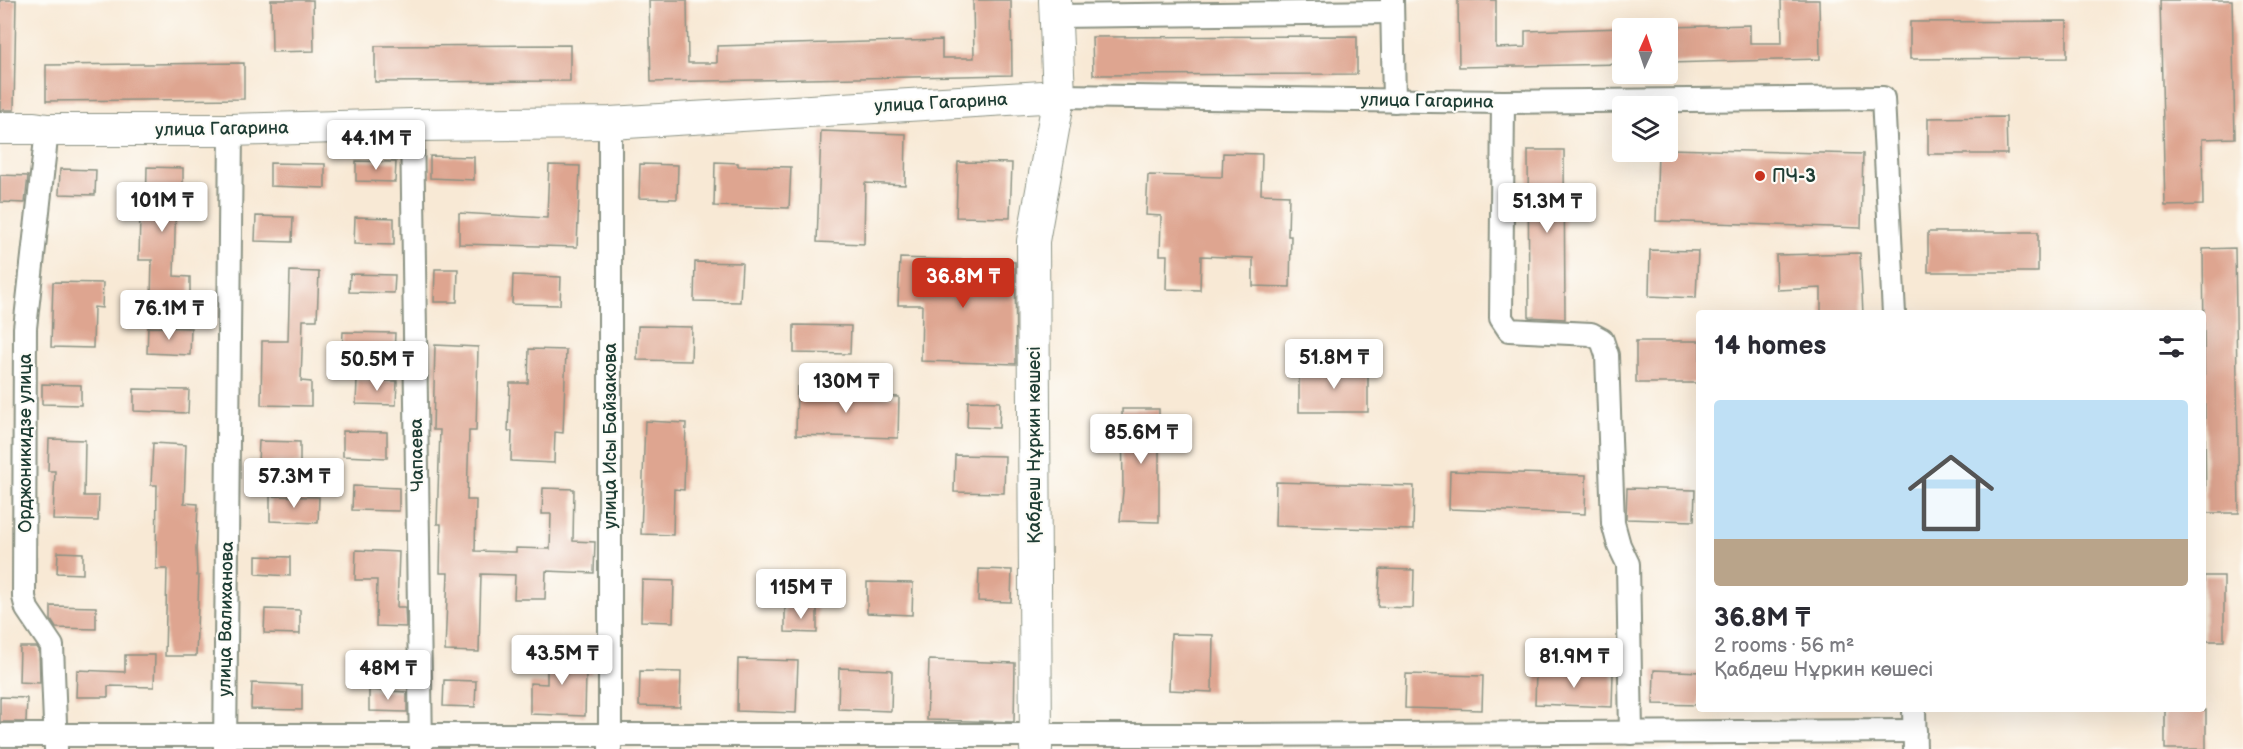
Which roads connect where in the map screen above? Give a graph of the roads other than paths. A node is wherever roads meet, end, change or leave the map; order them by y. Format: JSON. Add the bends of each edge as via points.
{"nodes":[{"id":1,"x":1392,"y":6,"type":"edge"},
{"id":2,"x":1056,"y":8,"type":"edge"},
{"id":3,"x":1059,"y":96,"type":"junction"},
{"id":4,"x":1394,"y":101,"type":"junction"},
{"id":5,"x":1503,"y":102,"type":"junction"},
{"id":6,"x":610,"y":123,"type":"junction"},
{"id":7,"x":412,"y":125,"type":"junction"},
{"id":8,"x":0,"y":128,"type":"edge"},
{"id":9,"x":47,"y":130,"type":"junction"},
{"id":10,"x":231,"y":130,"type":"junction"},
{"id":11,"x":1894,"y":310,"type":"edge"},
{"id":12,"x":1915,"y":730,"type":"edge"},
{"id":13,"x":1630,"y":733,"type":"junction"},
{"id":14,"x":0,"y":735,"type":"edge"},
{"id":15,"x":1581,"y":741,"type":"edge"},
{"id":16,"x":1747,"y":741,"type":"edge"},
{"id":17,"x":421,"y":742,"type":"edge"},
{"id":18,"x":755,"y":742,"type":"edge"},
{"id":19,"x":884,"y":742,"type":"edge"},
{"id":20,"x":1036,"y":742,"type":"edge"},
{"id":21,"x":1233,"y":742,"type":"edge"},
{"id":22,"x":1407,"y":742,"type":"edge"},
{"id":23,"x":55,"y":743,"type":"edge"},
{"id":24,"x":225,"y":743,"type":"edge"},
{"id":25,"x":610,"y":743,"type":"edge"}],
"edges":[{"from":1,"to":2,"type":"street"},
{"from":1,"to":4,"type":"street"},
{"from":2,"to":3,"type":"street","name":"Қабдеш Нұркин көшесі"},
{"from":3,"to":4,"type":"street","name":"улица Гагарина"},
{"from":3,"to":6,"type":"street","name":"улица Гагарина"},
{"from":3,"to":20,"type":"street","name":"Қабдеш Нұркин көшесі","via":[[1033,241]]},
{"from":4,"to":5,"type":"street","name":"улица Гагарина"},
{"from":5,"to":11,"type":"street","name":"улица Гагарина","via":[[1883,98]]},
{"from":5,"to":13,"type":"street","via":[[1502,318],[1509,330],[1591,334],[1602,340],[1607,355],[1613,523],[1628,564]]},
{"from":6,"to":7,"type":"street","name":"улица Гагарина"},
{"from":6,"to":25,"type":"street","name":"улица Исы Байзакова"},
{"from":7,"to":10,"type":"street","name":"улица Гагарина"},
{"from":7,"to":17,"type":"street","name":"Чапаева"},
{"from":8,"to":9,"type":"street","name":"улица Гагарина"},
{"from":9,"to":10,"type":"street","name":"улица Гагарина"},
{"from":9,"to":23,"type":"street","name":"Орджоникидзе улица","via":[[25,328],[24,597],[27,609],[52,646]]},
{"from":10,"to":24,"type":"street","name":"улица Валиханова"},
{"from":12,"to":16,"type":"street"},
{"from":13,"to":15,"type":"street"},
{"from":13,"to":16,"type":"street"},
{"from":14,"to":23,"type":"street"},
{"from":15,"to":22,"type":"street"},
{"from":17,"to":24,"type":"street"},
{"from":17,"to":25,"type":"street"},
{"from":18,"to":19,"type":"street"},
{"from":18,"to":25,"type":"street"},
{"from":19,"to":20,"type":"street"},
{"from":20,"to":21,"type":"street"},
{"from":21,"to":22,"type":"street"},
{"from":23,"to":24,"type":"street"}]}
